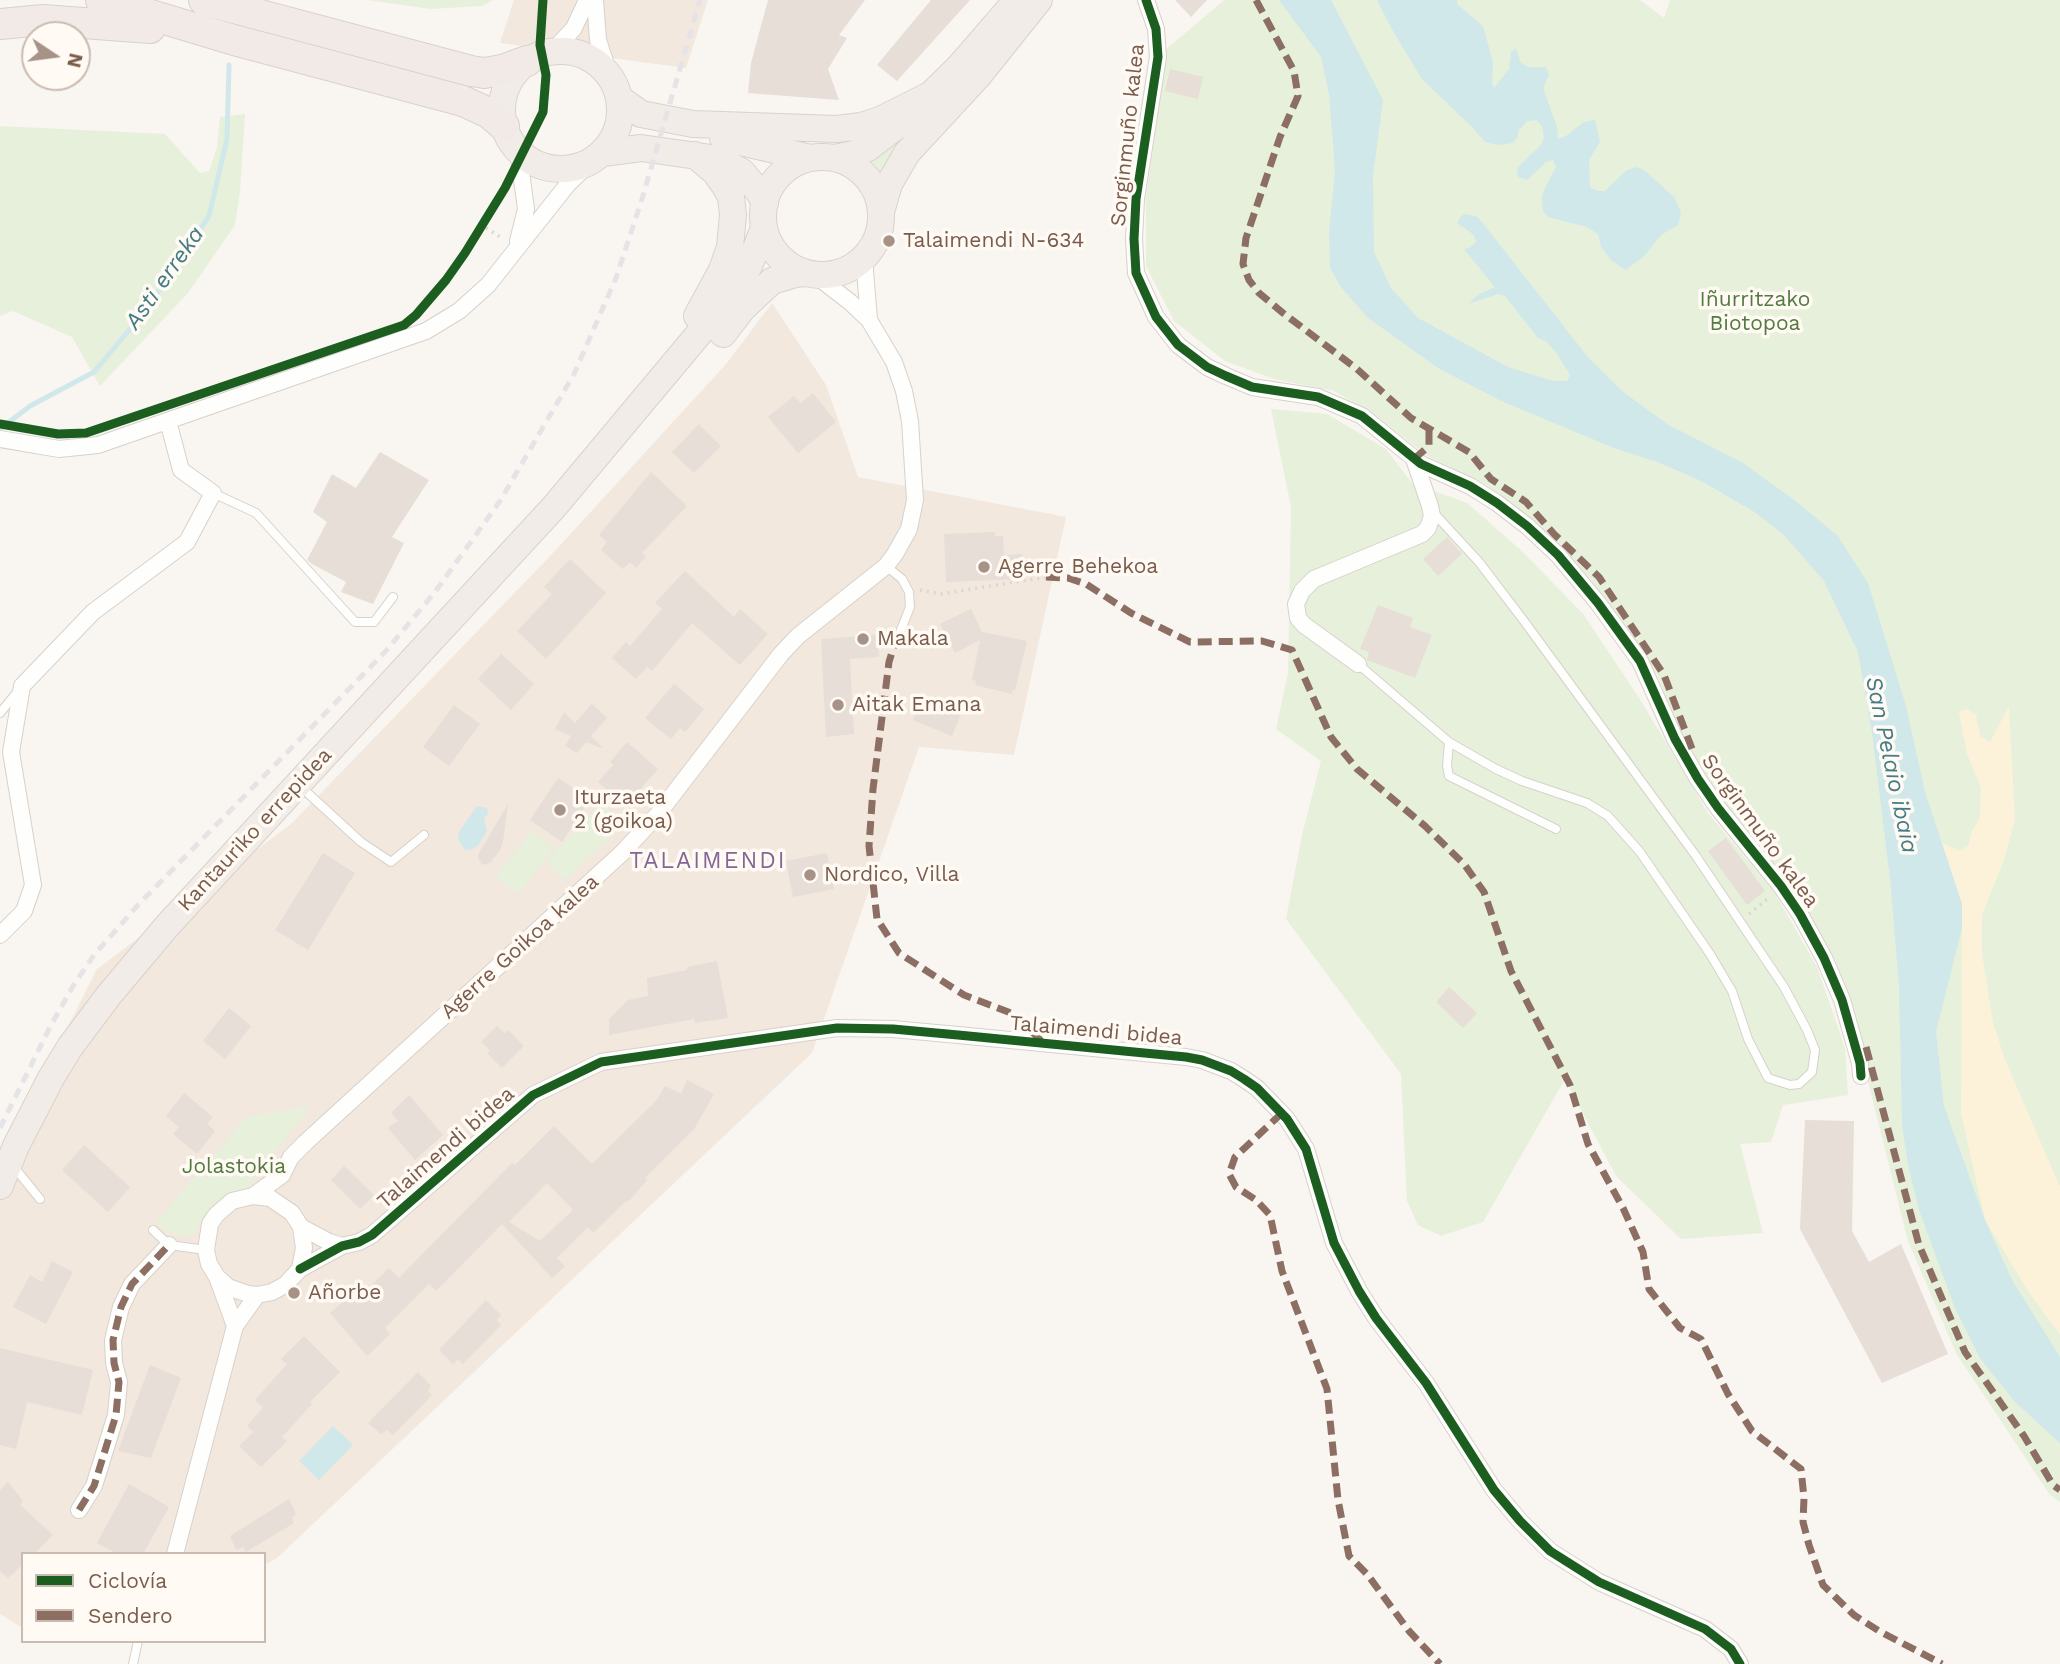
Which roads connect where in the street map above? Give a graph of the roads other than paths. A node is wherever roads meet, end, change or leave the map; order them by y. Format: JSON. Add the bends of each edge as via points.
{"nodes":[{"id":1,"x":101,"y":0,"type":"edge"},
{"id":2,"x":204,"y":0,"type":"edge"},
{"id":3,"x":234,"y":0,"type":"edge"},
{"id":4,"x":587,"y":0,"type":"edge"},
{"id":5,"x":595,"y":0,"type":"edge"},
{"id":6,"x":1039,"y":0,"type":"edge"},
{"id":7,"x":1048,"y":0,"type":"edge"},
{"id":8,"x":1146,"y":0,"type":"edge"},
{"id":9,"x":1019,"y":12,"type":"edge"},
{"id":10,"x":281,"y":20,"type":"junction"},
{"id":11,"x":0,"y":24,"type":"edge"},
{"id":12,"x":234,"y":40,"type":"junction"},
{"id":13,"x":540,"y":56,"type":"junction"},
{"id":14,"x":609,"y":75,"type":"junction"},
{"id":15,"x":928,"y":96,"type":"junction"},
{"id":16,"x":620,"y":99,"type":"junction"},
{"id":17,"x":642,"y":114,"type":"junction"},
{"id":18,"x":511,"y":138,"type":"junction"},
{"id":19,"x":695,"y":155,"type":"junction"},
{"id":20,"x":597,"y":158,"type":"junction"},
{"id":21,"x":822,"y":159,"type":"junction"},
{"id":22,"x":881,"y":212,"type":"junction"},
{"id":23,"x":764,"y":216,"type":"junction"},
{"id":24,"x":509,"y":246,"type":"junction"},
{"id":25,"x":864,"y":258,"type":"junction"},
{"id":26,"x":810,"y":274,"type":"junction"},
{"id":27,"x":869,"y":320,"type":"junction"},
{"id":28,"x":663,"y":378,"type":"junction"},
{"id":29,"x":168,"y":421,"type":"junction"},
{"id":30,"x":8,"y":441,"type":"edge"},
{"id":31,"x":1414,"y":459,"type":"junction"},
{"id":32,"x":213,"y":493,"type":"junction"},
{"id":33,"x":554,"y":507,"type":"junction"},
{"id":34,"x":1431,"y":509,"type":"junction"},
{"id":35,"x":886,"y":566,"type":"junction"},
{"id":36,"x":393,"y":597,"type":"dead end"},
{"id":37,"x":899,"y":635,"type":"dead end"},
{"id":38,"x":1358,"y":664,"type":"joint"},
{"id":39,"x":22,"y":686,"type":"junction"},
{"id":40,"x":0,"y":713,"type":"edge"},
{"id":41,"x":1450,"y":742,"type":"junction"},
{"id":42,"x":298,"y":784,"type":"junction"},
{"id":43,"x":1556,"y":829,"type":"dead end"},
{"id":44,"x":424,"y":835,"type":"dead end"},
{"id":45,"x":0,"y":935,"type":"edge"},
{"id":46,"x":1861,"y":1076,"type":"dead end"},
{"id":47,"x":5,"y":1174,"type":"edge"},
{"id":48,"x":282,"y":1175,"type":"junction"},
{"id":49,"x":253,"y":1196,"type":"junction"},
{"id":50,"x":40,"y":1199,"type":"dead end"},
{"id":51,"x":286,"y":1208,"type":"junction"},
{"id":52,"x":301,"y":1227,"type":"junction"},
{"id":53,"x":153,"y":1230,"type":"dead end"},
{"id":54,"x":169,"y":1245,"type":"junction"},
{"id":55,"x":342,"y":1245,"type":"junction"},
{"id":56,"x":206,"y":1250,"type":"junction"},
{"id":57,"x":300,"y":1269,"type":"junction"},
{"id":58,"x":217,"y":1277,"type":"junction"},
{"id":59,"x":257,"y":1295,"type":"junction"},
{"id":60,"x":235,"y":1326,"type":"junction"},
{"id":61,"x":79,"y":1510,"type":"dead end"},
{"id":62,"x":176,"y":1552,"type":"edge"},
{"id":63,"x":138,"y":1643,"type":"edge"},
{"id":64,"x":133,"y":1664,"type":"edge"},
{"id":65,"x":1740,"y":1664,"type":"edge"}],
"edges":[{"from":1,"to":12,"type":"highway"},
{"from":2,"to":10,"type":"highway"},
{"from":3,"to":10,"type":"highway"},
{"from":4,"to":13,"type":"street","via":[[574,28]]},
{"from":5,"to":14,"type":"street","via":[[598,40]]},
{"from":6,"to":9,"type":"highway"},
{"from":7,"to":9,"type":"street"},
{"from":8,"to":31,"type":"street","name":"Sorginmuño kalea","via":[[1156,29],[1158,57],[1134,239],[1136,273],[1156,317],[1178,345],[1207,367],[1252,387],[1336,403],[1362,416]]},
{"from":9,"to":15,"type":"highway"},
{"from":9,"to":22,"type":"highway","via":[[979,75],[907,153],[888,184]]},
{"from":10,"to":13,"type":"highway","via":[[484,73]]},
{"from":11,"to":12,"type":"highway","via":[[43,20],[131,26]]},
{"from":12,"to":18,"type":"highway","via":[[463,101],[489,113]]},
{"from":13,"to":14,"type":"highway","via":[[578,53]]},
{"from":13,"to":18,"type":"highway","via":[[514,74],[506,90],[502,108]]},
{"from":14,"to":16,"type":"highway"},
{"from":15,"to":17,"type":"highway","via":[[880,120],[837,129],[714,126]]},
{"from":15,"to":21,"type":"highway","via":[[882,139],[854,154]]},
{"from":16,"to":17,"type":"highway"},
{"from":16,"to":20,"type":"highway","via":[[614,137]]},
{"from":17,"to":21,"type":"highway","via":[[674,129]]},
{"from":18,"to":20,"type":"highway","via":[[530,161],[544,167],[576,168]]},
{"from":18,"to":24,"type":"street","via":[[526,209],[522,230]]},
{"from":19,"to":20,"type":"highway","via":[[640,148]]},
{"from":19,"to":23,"type":"highway","via":[[730,163],[742,172],[759,192]]},
{"from":19,"to":28,"type":"highway","via":[[715,172],[731,197],[733,229],[707,302],[669,359]]},
{"from":20,"to":24,"type":"street"},
{"from":21,"to":22,"type":"highway","via":[[852,165],[876,194]]},
{"from":21,"to":23,"type":"highway","via":[[794,164],[781,174],[771,187]]},
{"from":22,"to":25,"type":"highway","via":[[877,237]]},
{"from":23,"to":26,"type":"highway","via":[[769,243],[779,257]]},
{"from":23,"to":28,"type":"highway","via":[[749,266]]},
{"from":24,"to":29,"type":"street","via":[[474,299],[426,331]]},
{"from":25,"to":26,"type":"highway","via":[[833,274]]},
{"from":25,"to":27,"type":"street"},
{"from":26,"to":27,"type":"street"},
{"from":26,"to":33,"type":"highway","via":[[772,281],[758,293],[687,378]]},
{"from":27,"to":35,"type":"street","name":"Agerre Goikoa kalea","via":[[894,362],[910,421],[913,515],[903,543]]},
{"from":28,"to":33,"type":"highway"},
{"from":29,"to":30,"type":"street","via":[[86,448]]},
{"from":29,"to":32,"type":"street","via":[[181,470]]},
{"from":31,"to":34,"type":"street"},
{"from":31,"to":46,"type":"street","name":"Sorginmuño kalea","via":[[1471,486],[1544,541],[1640,661],[1675,739],[1704,788],[1782,886],[1812,936],[1837,990]]},
{"from":32,"to":36,"type":"lane","via":[[257,513],[355,622],[374,622]]},
{"from":32,"to":39,"type":"street","via":[[187,542],[93,612]]},
{"from":33,"to":42,"type":"highway","name":"Kantauriko errepidea"},
{"from":34,"to":38,"type":"street","via":[[1431,523],[1422,534],[1314,579],[1298,597],[1297,618]]},
{"from":34,"to":41,"type":"lane","via":[[1479,562],[1696,856],[1784,987],[1815,1050],[1812,1072],[1799,1084],[1768,1078],[1748,1039],[1732,991],[1710,954],[1640,852],[1608,816],[1587,803],[1496,769]]},
{"from":35,"to":37,"type":"lane","via":[[909,592],[910,607]]},
{"from":35,"to":48,"type":"street","name":"Agerre Goikoa kalea","via":[[781,654],[658,814],[622,853],[306,1142]]},
{"from":38,"to":41,"type":"lane"},
{"from":39,"to":40,"type":"lane"},
{"from":39,"to":45,"type":"street","via":[[11,752],[33,885],[23,911]]},
{"from":41,"to":43,"type":"lane","via":[[1449,776]]},
{"from":42,"to":44,"type":"lane","via":[[361,842],[391,862]]},
{"from":42,"to":47,"type":"highway","name":"Kantauriko errepidea","via":[[109,995],[51,1078]]},
{"from":47,"to":50,"type":"lane"},
{"from":48,"to":49,"type":"street","name":"Agerre Goikoa kalea"},
{"from":48,"to":51,"type":"street"},
{"from":49,"to":51,"type":"street","via":[[270,1198]]},
{"from":49,"to":56,"type":"street","via":[[232,1201],[216,1215]]},
{"from":51,"to":52,"type":"street"},
{"from":52,"to":55,"type":"street"},
{"from":52,"to":57,"type":"street"},
{"from":53,"to":54,"type":"lane"},
{"from":54,"to":56,"type":"lane"},
{"from":54,"to":61,"type":"street","via":[[132,1283],[121,1307],[113,1340],[119,1382],[116,1415],[94,1486]]},
{"from":55,"to":57,"type":"street","name":"Talaimendi bidea"},
{"from":55,"to":65,"type":"street","name":"Talaimendi bidea","via":[[359,1242],[379,1230],[533,1095],[601,1062],[837,1028],[945,1033],[1202,1060],[1231,1070],[1257,1088],[1292,1126],[1306,1149],[1334,1243],[1359,1291],[1426,1383],[1494,1490],[1520,1521],[1550,1551],[1599,1582],[1705,1629],[1731,1649]]},
{"from":56,"to":58,"type":"street"},
{"from":57,"to":59,"type":"street","via":[[285,1285]]},
{"from":58,"to":59,"type":"street","via":[[242,1294]]},
{"from":58,"to":60,"type":"street"},
{"from":59,"to":60,"type":"street"},
{"from":60,"to":62,"type":"street"},
{"from":63,"to":64,"type":"lane"}]}
